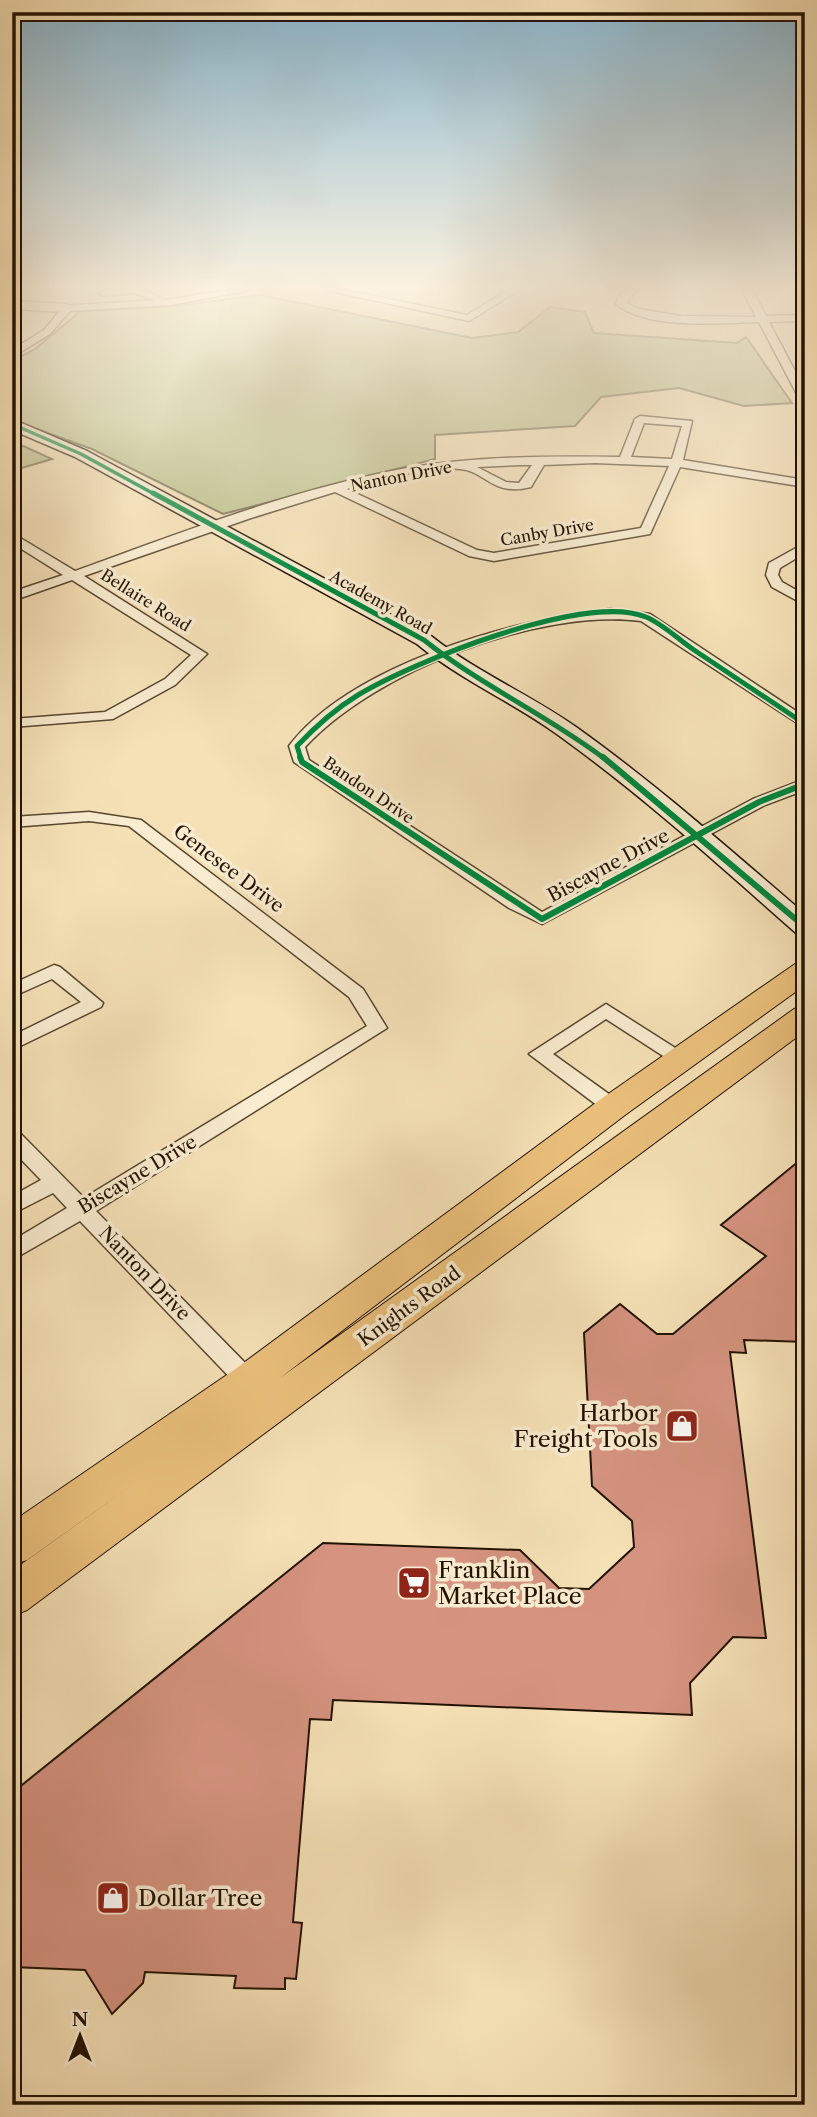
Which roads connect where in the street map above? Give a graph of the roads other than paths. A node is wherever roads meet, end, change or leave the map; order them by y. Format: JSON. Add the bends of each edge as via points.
{"nodes":[{"id":1,"x":12,"y":424,"type":"edge"},
{"id":2,"x":12,"y":434,"type":"edge"},
{"id":3,"x":625,"y":458,"type":"junction"},
{"id":4,"x":540,"y":461,"type":"junction"},
{"id":5,"x":677,"y":461,"type":"junction"},
{"id":6,"x":463,"y":464,"type":"junction"},
{"id":7,"x":805,"y":484,"type":"edge"},
{"id":8,"x":338,"y":489,"type":"junction"},
{"id":9,"x":208,"y":529,"type":"junction"},
{"id":10,"x":12,"y":537,"type":"edge"},
{"id":11,"x":805,"y":547,"type":"edge"},
{"id":12,"x":74,"y":576,"type":"junction"},
{"id":13,"x":12,"y":597,"type":"edge"},
{"id":14,"x":805,"y":601,"type":"edge"},
{"id":15,"x":441,"y":655,"type":"junction"},
{"id":16,"x":12,"y":723,"type":"edge"},
{"id":17,"x":805,"y":723,"type":"edge"},
{"id":18,"x":805,"y":784,"type":"edge"},
{"id":19,"x":12,"y":822,"type":"edge"},
{"id":20,"x":698,"y":835,"type":"junction"},
{"id":21,"x":540,"y":918,"type":"joint"},
{"id":22,"x":805,"y":927,"type":"edge"},
{"id":23,"x":805,"y":971,"type":"edge"},
{"id":24,"x":12,"y":991,"type":"edge"},
{"id":25,"x":805,"y":1016,"type":"edge"},
{"id":26,"x":371,"y":1032,"type":"joint"},
{"id":27,"x":12,"y":1044,"type":"edge"},
{"id":28,"x":681,"y":1058,"type":"junction"},
{"id":29,"x":613,"y":1107,"type":"junction"},
{"id":30,"x":12,"y":1137,"type":"edge"},
{"id":31,"x":55,"y":1182,"type":"junction"},
{"id":32,"x":12,"y":1206,"type":"edge"},
{"id":33,"x":83,"y":1208,"type":"junction"},
{"id":34,"x":12,"y":1251,"type":"edge"},
{"id":35,"x":248,"y":1381,"type":"junction"},
{"id":36,"x":12,"y":1546,"type":"edge"},
{"id":37,"x":12,"y":1596,"type":"edge"}],
"edges":[{"from":1,"to":9,"type":"main road","name":"Academy Road","via":[[81,454]]},
{"from":2,"to":9,"type":"main road","name":"Academy Road"},
{"from":3,"to":4,"type":"street","name":"Nanton Drive"},
{"from":3,"to":5,"type":"street","name":"Nanton Drive"},
{"from":3,"to":5,"type":"street","via":[[640,419],[688,422]]},
{"from":4,"to":6,"type":"street","name":"Nanton Drive"},
{"from":4,"to":6,"type":"street","via":[[527,485],[520,488],[508,487]]},
{"from":5,"to":7,"type":"street","name":"Nanton Drive"},
{"from":5,"to":8,"type":"street","name":"Canby Drive","via":[[646,531],[484,557]]},
{"from":6,"to":8,"type":"street","name":"Nanton Drive","via":[[390,475]]},
{"from":8,"to":9,"type":"street","name":"Nanton Drive"},
{"from":9,"to":12,"type":"street","name":"Nanton Drive"},
{"from":9,"to":15,"type":"main road","name":"Academy Road","via":[[408,644]]},
{"from":10,"to":12,"type":"street","name":"Bellaire Road"},
{"from":11,"to":14,"type":"street","via":[[774,566],[772,575],[777,584]]},
{"from":12,"to":13,"type":"street","name":"Nanton Drive"},
{"from":12,"to":16,"type":"street","name":"Bellaire Road","via":[[200,654],[170,682],[108,716]]},
{"from":15,"to":17,"type":"street","name":"Bandon Drive","via":[[513,630],[571,618],[612,612],[638,615]]},
{"from":15,"to":20,"type":"main road","name":"Academy Road","via":[[565,729]]},
{"from":15,"to":21,"type":"street","name":"Bandon Drive","via":[[351,698],[307,730],[297,746],[302,762]]},
{"from":18,"to":20,"type":"street","name":"Biscayne Drive","via":[[759,802]]},
{"from":19,"to":26,"type":"street","name":"Genesee Drive","via":[[92,816],[135,823],[356,993],[378,1028]]},
{"from":20,"to":21,"type":"street","name":"Biscayne Drive"},
{"from":20,"to":22,"type":"main road","name":"Academy Road"},
{"from":23,"to":28,"type":"main road","name":"Knights Road"},
{"from":24,"to":27,"type":"street","via":[[54,971],[94,1003]]},
{"from":25,"to":37,"type":"main road","name":"Knights Road"},
{"from":26,"to":33,"type":"street","name":"Biscayne Drive"},
{"from":28,"to":29,"type":"main road","name":"Knights Road"},
{"from":28,"to":29,"type":"street","via":[[606,1010],[539,1054]]},
{"from":29,"to":35,"type":"main road","name":"Knights Road"},
{"from":30,"to":31,"type":"street","name":"Nanton Drive"},
{"from":31,"to":32,"type":"street"},
{"from":31,"to":33,"type":"street","name":"Nanton Drive"},
{"from":33,"to":34,"type":"street","name":"Biscayne Drive"},
{"from":33,"to":35,"type":"street","name":"Nanton Drive"},
{"from":35,"to":36,"type":"main road","name":"Knights Road"}]}
